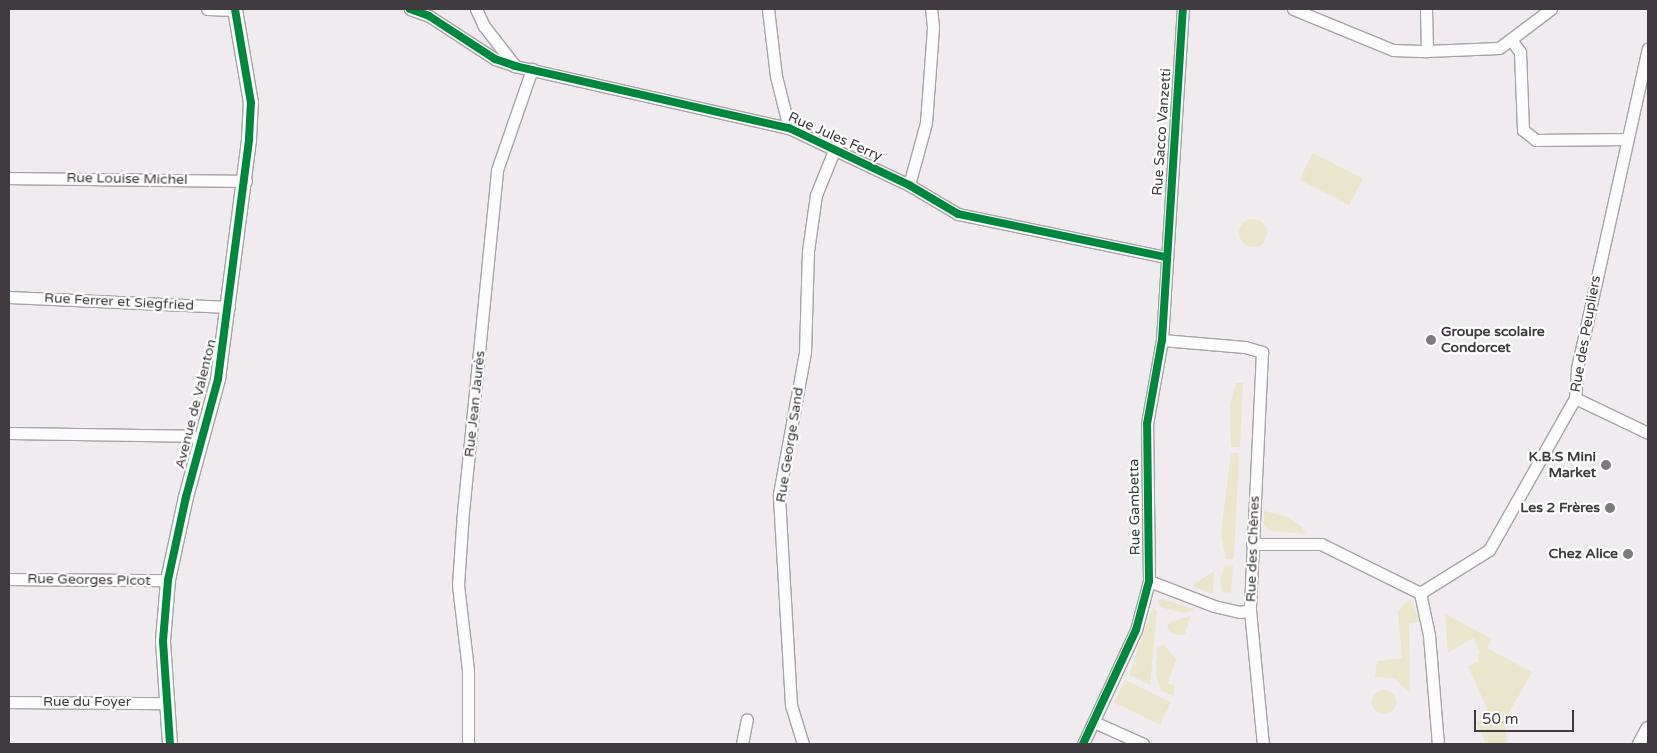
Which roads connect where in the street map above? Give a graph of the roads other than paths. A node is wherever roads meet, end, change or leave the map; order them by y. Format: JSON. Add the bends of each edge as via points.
{"nodes":[{"id":1,"x":207,"y":9,"type":"edge"},
{"id":2,"x":235,"y":9,"type":"edge"},
{"id":3,"x":410,"y":9,"type":"edge"},
{"id":4,"x":476,"y":9,"type":"edge"},
{"id":5,"x":768,"y":9,"type":"edge"},
{"id":6,"x":931,"y":9,"type":"edge"},
{"id":7,"x":1183,"y":9,"type":"edge"},
{"id":8,"x":1293,"y":9,"type":"edge"},
{"id":9,"x":1426,"y":9,"type":"edge"},
{"id":10,"x":1551,"y":9,"type":"edge"},
{"id":11,"x":1512,"y":41,"type":"junction"},
{"id":12,"x":1648,"y":49,"type":"edge"},
{"id":13,"x":1427,"y":51,"type":"junction"},
{"id":14,"x":515,"y":66,"type":"junction"},
{"id":15,"x":532,"y":69,"type":"junction"},
{"id":16,"x":789,"y":128,"type":"junction"},
{"id":17,"x":1626,"y":139,"type":"junction"},
{"id":18,"x":835,"y":148,"type":"junction"},
{"id":19,"x":9,"y":178,"type":"edge"},
{"id":20,"x":246,"y":181,"type":"junction"},
{"id":21,"x":908,"y":185,"type":"junction"},
{"id":22,"x":1166,"y":257,"type":"junction"},
{"id":23,"x":9,"y":297,"type":"edge"},
{"id":24,"x":229,"y":307,"type":"junction"},
{"id":25,"x":1162,"y":340,"type":"junction"},
{"id":26,"x":1575,"y":398,"type":"junction"},
{"id":27,"x":9,"y":433,"type":"edge"},
{"id":28,"x":1648,"y":433,"type":"edge"},
{"id":29,"x":201,"y":440,"type":"junction"},
{"id":30,"x":1252,"y":544,"type":"junction"},
{"id":31,"x":9,"y":579,"type":"edge"},
{"id":32,"x":168,"y":580,"type":"junction"},
{"id":33,"x":1149,"y":581,"type":"junction"},
{"id":34,"x":1420,"y":593,"type":"junction"},
{"id":35,"x":1250,"y":610,"type":"junction"},
{"id":36,"x":9,"y":702,"type":"edge"},
{"id":37,"x":165,"y":703,"type":"junction"},
{"id":38,"x":747,"y":719,"type":"dead end"},
{"id":39,"x":1094,"y":722,"type":"junction"},
{"id":40,"x":1648,"y":729,"type":"edge"},
{"id":41,"x":170,"y":744,"type":"edge"},
{"id":42,"x":468,"y":744,"type":"edge"},
{"id":43,"x":742,"y":744,"type":"edge"},
{"id":44,"x":804,"y":744,"type":"edge"},
{"id":45,"x":1083,"y":744,"type":"edge"},
{"id":46,"x":1143,"y":744,"type":"edge"},
{"id":47,"x":1263,"y":744,"type":"edge"},
{"id":48,"x":1438,"y":744,"type":"edge"},
{"id":49,"x":1640,"y":744,"type":"edge"}],
"edges":[{"from":1,"to":2,"type":"street"},
{"from":2,"to":20,"type":"street","name":"Avenue de Valenton","via":[[251,103]]},
{"from":3,"to":14,"type":"street","name":"Rue Jules Ferry","via":[[429,16],[495,59]]},
{"from":4,"to":14,"type":"street","via":[[484,26]]},
{"from":5,"to":16,"type":"street","via":[[776,76]]},
{"from":6,"to":21,"type":"street","via":[[934,27],[926,124]]},
{"from":7,"to":22,"type":"street","name":"Rue Sacco Vanzetti"},
{"from":8,"to":13,"type":"street","via":[[1393,50]]},
{"from":9,"to":13,"type":"street"},
{"from":10,"to":11,"type":"street"},
{"from":11,"to":13,"type":"street","via":[[1499,48]]},
{"from":11,"to":17,"type":"street","via":[[1520,52],[1523,130],[1536,140]]},
{"from":12,"to":17,"type":"street","name":"Rue des Peupliers"},
{"from":14,"to":15,"type":"street","name":"Rue Jules Ferry"},
{"from":15,"to":16,"type":"street","name":"Rue Jules Ferry"},
{"from":15,"to":42,"type":"street","name":"Rue Jean Jaurès","via":[[497,170],[463,512],[458,585],[468,670]]},
{"from":16,"to":18,"type":"street","name":"Rue Jules Ferry"},
{"from":17,"to":26,"type":"street","name":"Rue des Peupliers","via":[[1577,368]]},
{"from":18,"to":21,"type":"street","name":"Rue Jules Ferry"},
{"from":18,"to":44,"type":"street","name":"Rue George Sand","via":[[816,195],[808,251],[805,352],[779,494],[791,705]]},
{"from":19,"to":20,"type":"street","name":"Rue Louise Michel"},
{"from":20,"to":24,"type":"street","name":"Avenue de Valenton"},
{"from":21,"to":22,"type":"street","name":"Rue Jules Ferry","via":[[958,214]]},
{"from":22,"to":25,"type":"street","name":"Rue Gambetta"},
{"from":23,"to":24,"type":"street","name":"Rue Ferrer et Siegfried"},
{"from":24,"to":29,"type":"street","name":"Avenue de Valenton","via":[[218,379]]},
{"from":25,"to":30,"type":"street","name":"Rue des Chênes","via":[[1245,347],[1262,352]]},
{"from":25,"to":33,"type":"street","name":"Rue Gambetta","via":[[1147,424]]},
{"from":26,"to":28,"type":"street"},
{"from":26,"to":34,"type":"street","name":"Rue des Peupliers","via":[[1489,550]]},
{"from":27,"to":29,"type":"street","via":[[191,436]]},
{"from":29,"to":32,"type":"street","name":"Avenue de Valenton"},
{"from":30,"to":34,"type":"street","via":[[1321,544]]},
{"from":30,"to":35,"type":"street","name":"Rue des Chênes"},
{"from":31,"to":32,"type":"street","name":"Rue Georges Picot"},
{"from":32,"to":37,"type":"street","name":"Avenue de Valenton","via":[[163,641]]},
{"from":33,"to":35,"type":"street","via":[[1214,606],[1240,612]]},
{"from":33,"to":39,"type":"street","name":"Rue Gambetta","via":[[1136,630]]},
{"from":34,"to":48,"type":"street","via":[[1429,636]]},
{"from":35,"to":47,"type":"street","name":"Rue des Chênes"},
{"from":36,"to":37,"type":"street","name":"Rue du Foyer"},
{"from":37,"to":41,"type":"street","name":"Avenue de Valenton"},
{"from":38,"to":43,"type":"street"},
{"from":39,"to":45,"type":"street","name":"Rue Gambetta"},
{"from":39,"to":46,"type":"street"},
{"from":40,"to":49,"type":"main road"}]}
